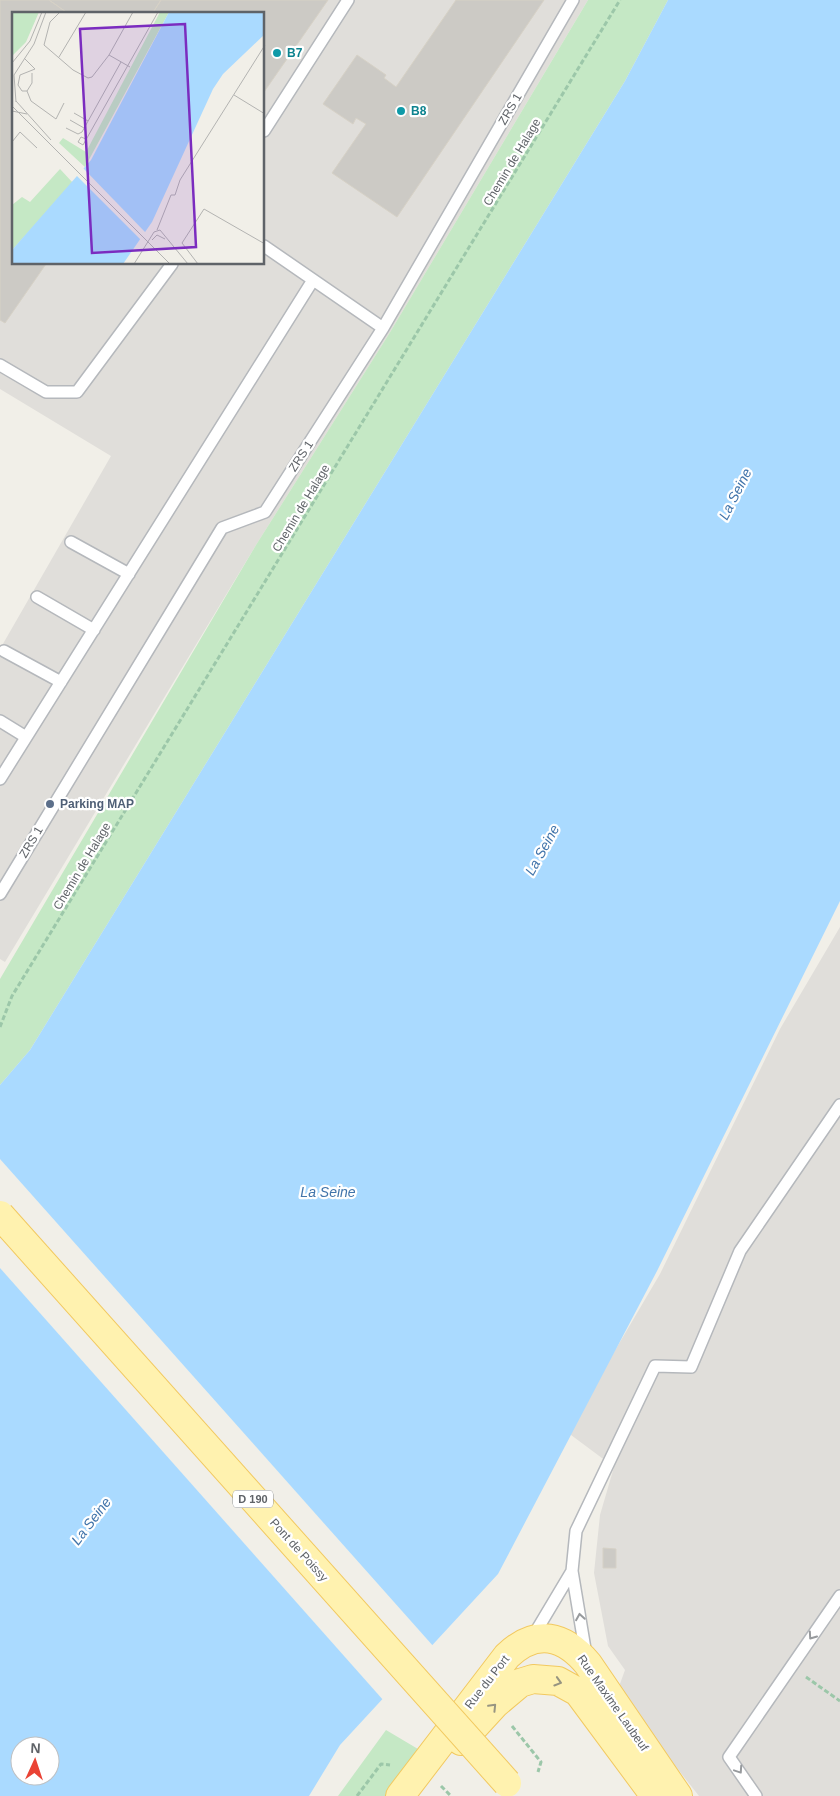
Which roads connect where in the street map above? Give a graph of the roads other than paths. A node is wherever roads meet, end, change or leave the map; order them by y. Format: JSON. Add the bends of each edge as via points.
{"nodes":[{"id":1,"x":348,"y":0,"type":"edge"},
{"id":2,"x":573,"y":0,"type":"edge"},
{"id":3,"x":265,"y":129,"type":"edge"},
{"id":4,"x":265,"y":247,"type":"edge"},
{"id":5,"x":171,"y":265,"type":"edge"},
{"id":6,"x":313,"y":280,"type":"junction"},
{"id":7,"x":382,"y":328,"type":"junction"},
{"id":8,"x":0,"y":366,"type":"edge"},
{"id":9,"x":71,"y":542,"type":"dead end"},
{"id":10,"x":129,"y":574,"type":"junction"},
{"id":11,"x":37,"y":597,"type":"dead end"},
{"id":12,"x":94,"y":630,"type":"junction"},
{"id":13,"x":4,"y":651,"type":"dead end"},
{"id":14,"x":61,"y":682,"type":"junction"},
{"id":15,"x":0,"y":721,"type":"edge"},
{"id":16,"x":26,"y":737,"type":"junction"},
{"id":17,"x":0,"y":779,"type":"edge"},
{"id":18,"x":2,"y":888,"type":"edge"},
{"id":19,"x":840,"y":1105,"type":"edge"},
{"id":20,"x":0,"y":1215,"type":"edge"},
{"id":21,"x":572,"y":1571,"type":"junction"},
{"id":22,"x":840,"y":1596,"type":"edge"},
{"id":23,"x":530,"y":1640,"type":"junction"},
{"id":24,"x":588,"y":1664,"type":"junction"},
{"id":25,"x":512,"y":1790,"type":"edge"},
{"id":26,"x":400,"y":1796,"type":"edge"},
{"id":27,"x":415,"y":1796,"type":"edge"},
{"id":28,"x":655,"y":1796,"type":"edge"},
{"id":29,"x":678,"y":1796,"type":"edge"},
{"id":30,"x":756,"y":1796,"type":"edge"}],
"edges":[{"from":1,"to":3,"type":"lane"},
{"from":2,"to":7,"type":"lane","name":"ZRS 1"},
{"from":4,"to":6,"type":"lane"},
{"from":5,"to":8,"type":"lane","via":[[77,392],[46,392]]},
{"from":6,"to":7,"type":"lane"},
{"from":6,"to":10,"type":"lane"},
{"from":7,"to":18,"type":"lane","name":"ZRS 1","via":[[265,512],[222,528]]},
{"from":9,"to":10,"type":"lane"},
{"from":10,"to":12,"type":"lane"},
{"from":11,"to":12,"type":"lane"},
{"from":12,"to":14,"type":"lane"},
{"from":13,"to":14,"type":"lane"},
{"from":14,"to":16,"type":"lane"},
{"from":15,"to":16,"type":"lane"},
{"from":16,"to":17,"type":"lane"},
{"from":19,"to":21,"type":"lane","name":"Rue du Port","via":[[740,1250],[691,1367],[655,1366],[576,1531]]},
{"from":20,"to":25,"type":"main road","name":"Pont de Poissy","number":"D 190","bridge":true},
{"from":21,"to":23,"type":"lane","name":"Rue du Port"},
{"from":24,"to":21,"type":"lane","name":"Rue du Port","one_way":true},
{"from":22,"to":30,"type":"lane","one_way":true,"via":[[730,1757]]},
{"from":23,"to":24,"type":"main road","name":"Rue Maxime Laubeuf","via":[[565,1642]]},
{"from":23,"to":26,"type":"main road","name":"Rue du Port","via":[[507,1656]]},
{"from":24,"to":29,"type":"main road","name":"Rue Maxime Laubeuf"},
{"from":27,"to":28,"type":"main road","one_way":true,"via":[[495,1704],[520,1683],[533,1678],[568,1685],[582,1697]]}]}
